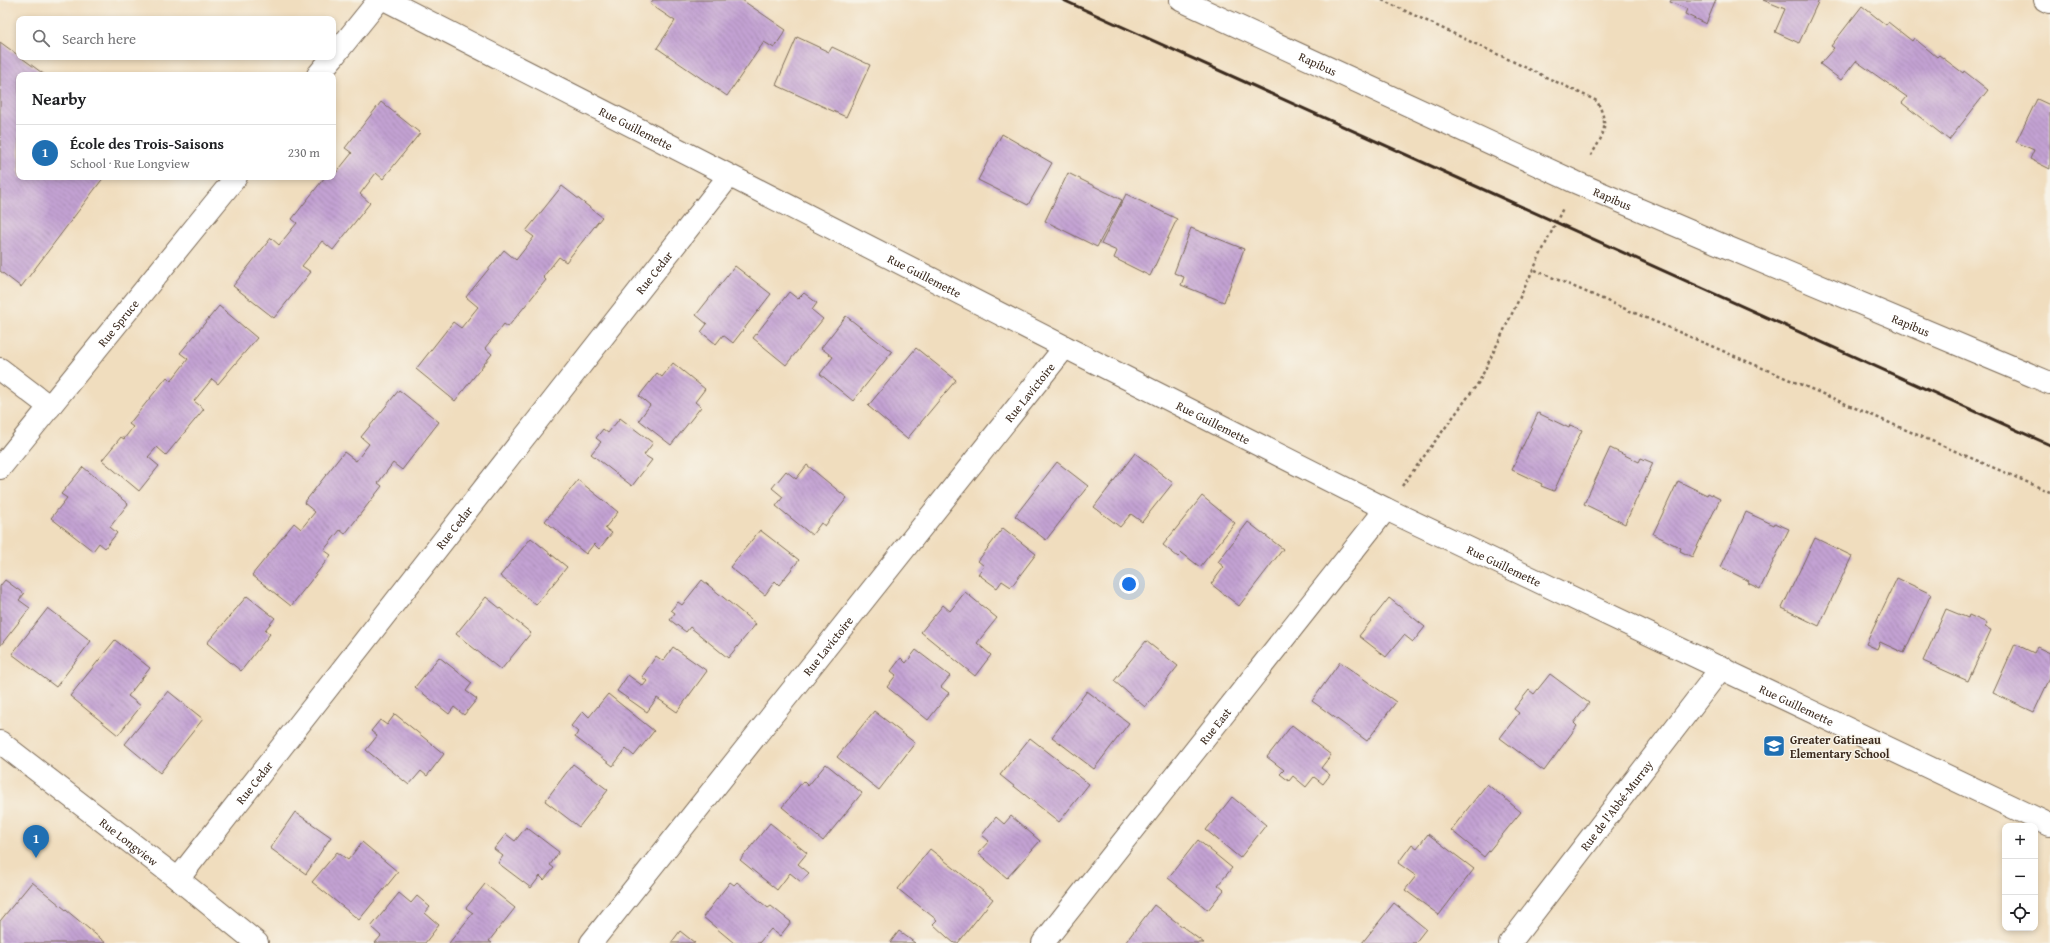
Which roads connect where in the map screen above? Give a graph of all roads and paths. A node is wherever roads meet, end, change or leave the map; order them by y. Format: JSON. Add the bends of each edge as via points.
{"nodes":[{"id":1,"x":379,"y":0,"type":"edge"},
{"id":2,"x":386,"y":0,"type":"edge"},
{"id":3,"x":1181,"y":0,"type":"edge"},
{"id":4,"x":1382,"y":0,"type":"edge"},
{"id":5,"x":2045,"y":0,"type":"edge"},
{"id":6,"x":2050,"y":2,"type":"edge"},
{"id":7,"x":336,"y":53,"type":"edge"},
{"id":8,"x":330,"y":60,"type":"edge"},
{"id":9,"x":320,"y":72,"type":"edge"},
{"id":10,"x":729,"y":176,"type":"junction"},
{"id":11,"x":234,"y":180,"type":"edge"},
{"id":12,"x":1575,"y":182,"type":"junction"},
{"id":13,"x":1535,"y":270,"type":"junction"},
{"id":14,"x":1065,"y":347,"type":"junction"},
{"id":15,"x":0,"y":369,"type":"edge"},
{"id":16,"x":2050,"y":383,"type":"edge"},
{"id":17,"x":50,"y":407,"type":"junction"},
{"id":18,"x":0,"y":468,"type":"edge"},
{"id":19,"x":2050,"y":492,"type":"edge"},
{"id":20,"x":1386,"y":509,"type":"junction"},
{"id":21,"x":1722,"y":667,"type":"junction"},
{"id":22,"x":0,"y":742,"type":"edge"},
{"id":23,"x":2050,"y":825,"type":"edge"},
{"id":24,"x":178,"y":879,"type":"junction"},
{"id":25,"x":257,"y":943,"type":"edge"},
{"id":26,"x":591,"y":943,"type":"edge"},
{"id":27,"x":1043,"y":943,"type":"edge"},
{"id":28,"x":1510,"y":943,"type":"edge"}],
"edges":[{"from":1,"to":7,"type":"street"},
{"from":2,"to":10,"type":"street","name":"Rue Guillemette"},
{"from":3,"to":12,"type":"street","name":"Rapibus"},
{"from":4,"to":12,"type":"path","via":[[1597,101],[1605,117],[1602,138]]},
{"from":5,"to":6,"type":"street"},
{"from":8,"to":9,"type":"street"},
{"from":10,"to":14,"type":"street","name":"Rue Guillemette"},
{"from":10,"to":24,"type":"street","name":"Rue Cedar"},
{"from":11,"to":17,"type":"street","name":"Rue Spruce"},
{"from":12,"to":13,"type":"path"},
{"from":12,"to":16,"type":"street","name":"Rapibus"},
{"from":13,"to":19,"type":"path"},
{"from":13,"to":20,"type":"path","via":[[1479,382]]},
{"from":14,"to":20,"type":"street","name":"Rue Guillemette"},
{"from":14,"to":26,"type":"street","name":"Rue Lavictoire"},
{"from":15,"to":17,"type":"street"},
{"from":17,"to":18,"type":"street","name":"Rue Spruce"},
{"from":20,"to":21,"type":"street","name":"Rue Guillemette"},
{"from":20,"to":27,"type":"street","name":"Rue East"},
{"from":21,"to":23,"type":"street","name":"Rue Guillemette"},
{"from":21,"to":28,"type":"street","name":"Rue de l'Abbé-Murray"},
{"from":22,"to":24,"type":"street","name":"Rue Longview"},
{"from":24,"to":25,"type":"street","name":"Rue Longview"}]}
